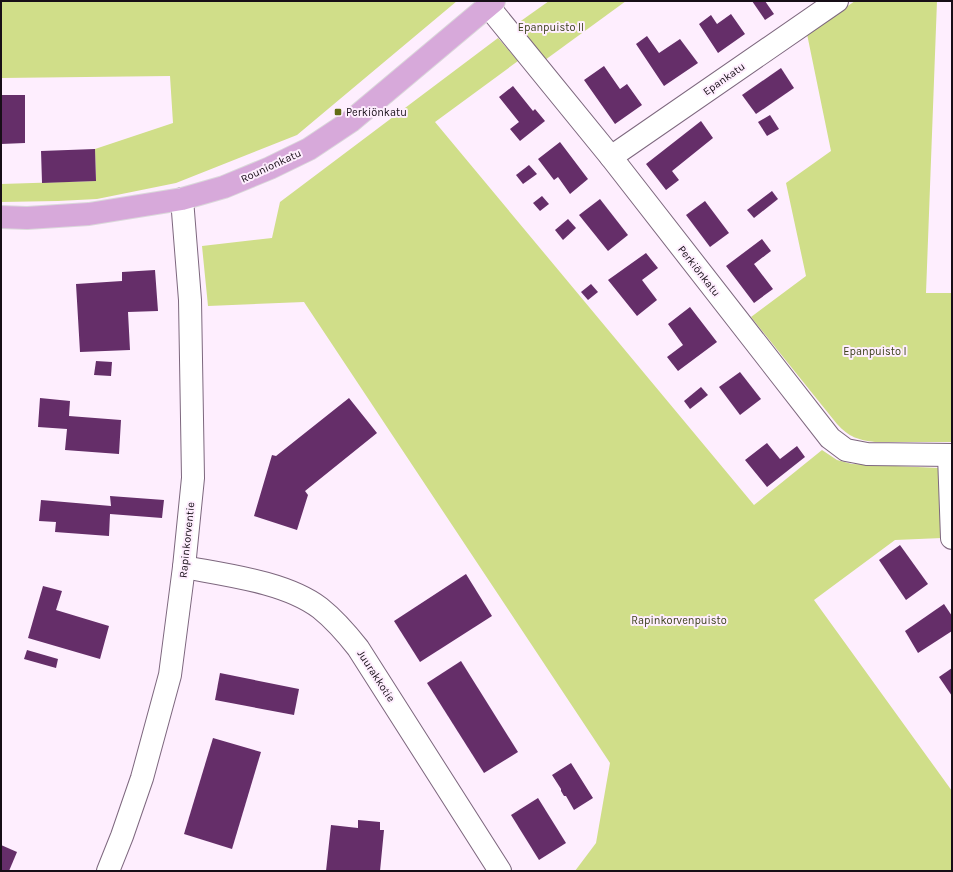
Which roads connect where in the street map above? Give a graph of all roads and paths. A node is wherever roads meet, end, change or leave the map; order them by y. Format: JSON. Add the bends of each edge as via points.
{"nodes":[{"id":1,"x":837,"y":1,"type":"edge"},
{"id":2,"x":489,"y":3,"type":"edge"},
{"id":3,"x":611,"y":157,"type":"junction"},
{"id":4,"x":182,"y":199,"type":"junction"},
{"id":5,"x":1,"y":217,"type":"edge"},
{"id":6,"x":950,"y":455,"type":"edge"},
{"id":7,"x":952,"y":538,"type":"edge"},
{"id":8,"x":184,"y":567,"type":"junction"},
{"id":9,"x":108,"y":871,"type":"edge"},
{"id":10,"x":500,"y":871,"type":"edge"}],
"edges":[{"from":1,"to":3,"type":"street","name":"Epankatu"},
{"from":2,"to":3,"type":"street","name":"Perkiönkatu"},
{"from":2,"to":4,"type":"main road","name":"Rounionkatu","via":[[351,121],[309,149],[230,184]]},
{"from":3,"to":6,"type":"street","name":"Perkiönkatu","via":[[830,438],[846,450],[867,454]]},
{"from":4,"to":5,"type":"main road","name":"Rounionkatu","via":[[89,214]]},
{"from":4,"to":8,"type":"street","name":"Rapinkorventie","via":[[190,300],[193,478]]},
{"from":6,"to":7,"type":"street"},
{"from":8,"to":9,"type":"street","name":"Rapinkorventie","via":[[170,675],[142,778]]},
{"from":8,"to":10,"type":"street","name":"Juurakkotie","via":[[250,580],[300,596],[320,608],[343,630],[358,648]]}]}
